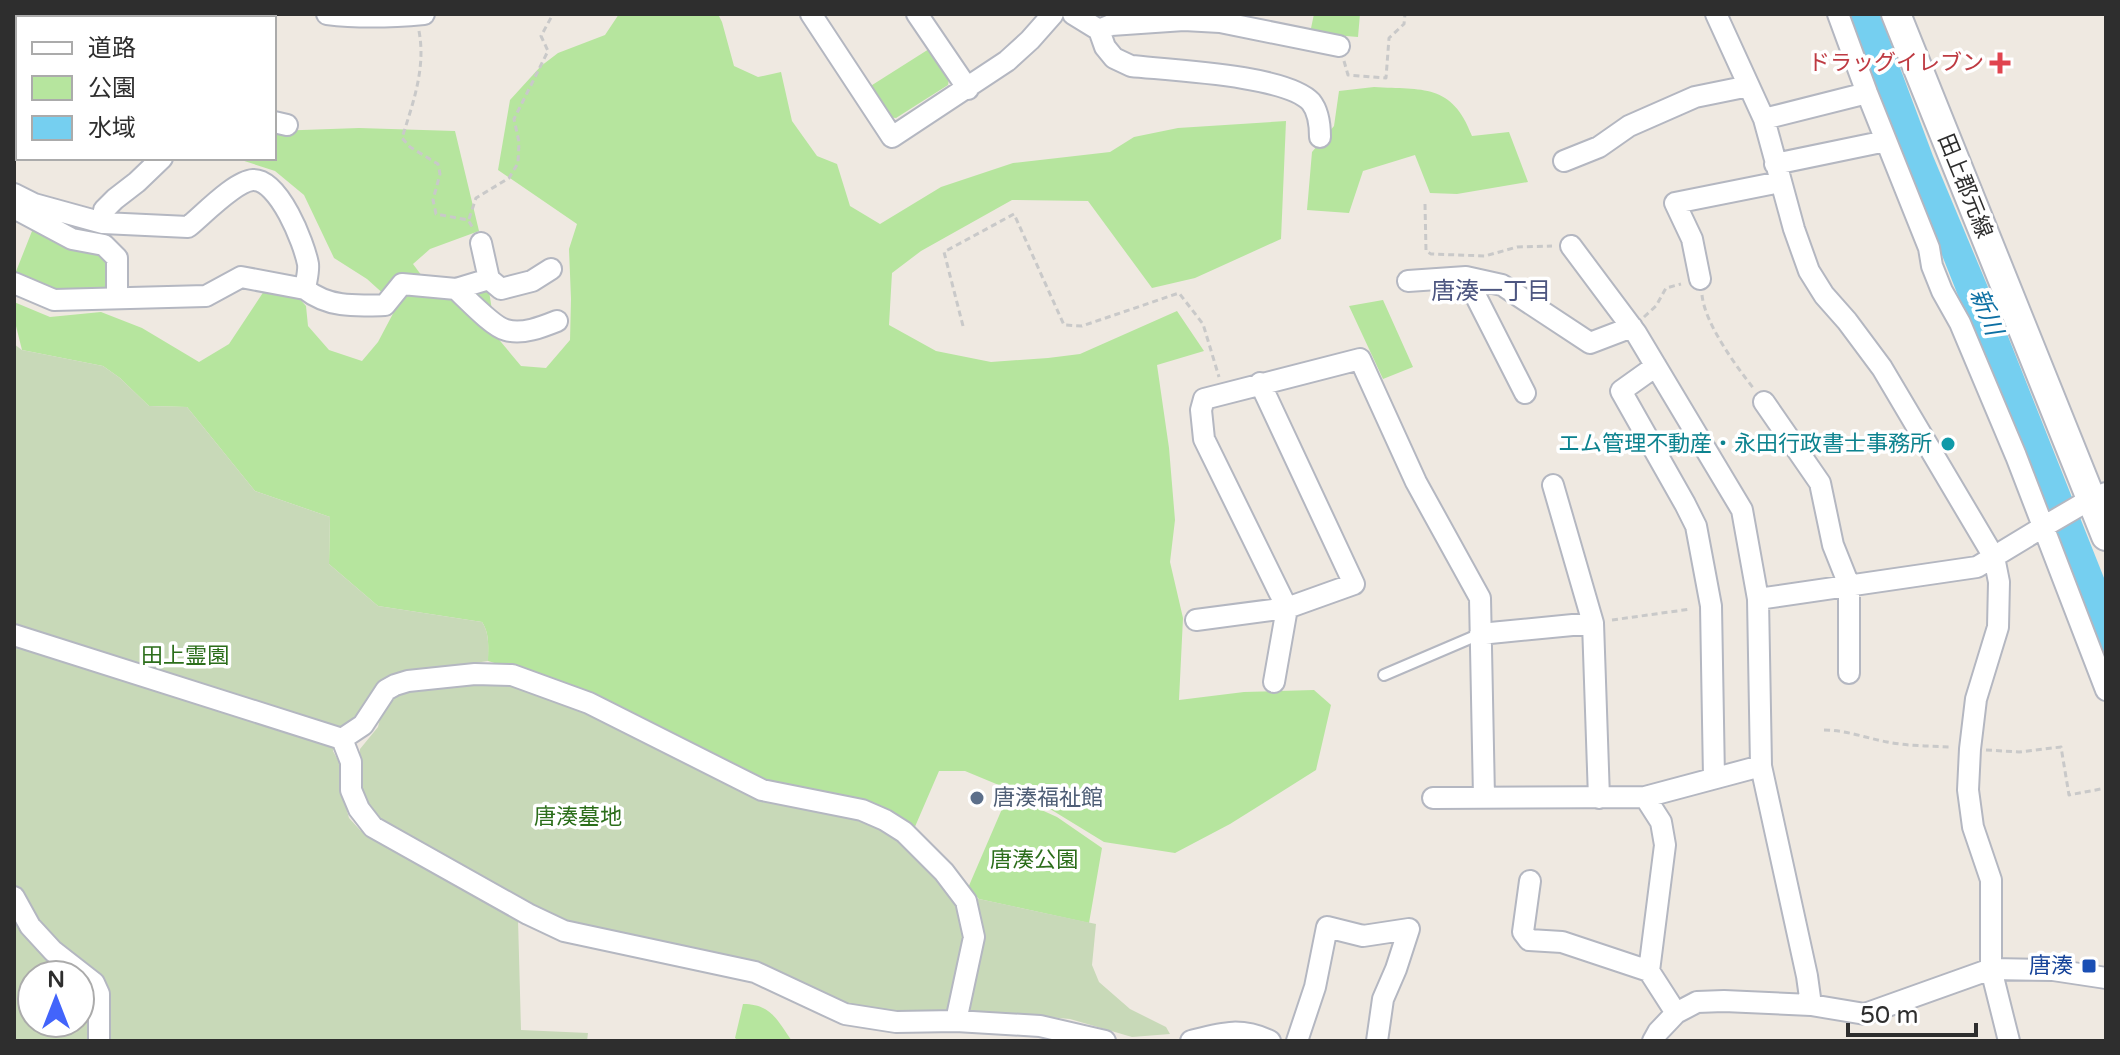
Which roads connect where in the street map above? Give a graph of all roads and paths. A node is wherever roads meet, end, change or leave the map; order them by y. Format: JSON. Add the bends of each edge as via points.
{"nodes":[{"id":1,"x":327,"y":14,"type":"edge"},
{"id":2,"x":553,"y":14,"type":"edge"},
{"id":3,"x":811,"y":14,"type":"edge"},
{"id":4,"x":917,"y":14,"type":"edge"},
{"id":5,"x":1053,"y":14,"type":"edge"},
{"id":6,"x":1073,"y":14,"type":"edge"},
{"id":7,"x":1405,"y":14,"type":"edge"},
{"id":8,"x":1716,"y":14,"type":"edge"},
{"id":9,"x":1838,"y":14,"type":"edge"},
{"id":10,"x":1896,"y":14,"type":"edge"},
{"id":11,"x":421,"y":19,"type":"edge"},
{"id":12,"x":1099,"y":30,"type":"junction"},
{"id":13,"x":1339,"y":46,"type":"joint"},
{"id":14,"x":1749,"y":86,"type":"junction"},
{"id":15,"x":968,"y":89,"type":"junction"},
{"id":16,"x":1867,"y":93,"type":"junction"},
{"id":17,"x":1764,"y":119,"type":"junction"},
{"id":18,"x":1320,"y":137,"type":"dead end"},
{"id":19,"x":1886,"y":141,"type":"junction"},
{"id":20,"x":160,"y":160,"type":"edge"},
{"id":21,"x":1564,"y":161,"type":"dead end"},
{"id":22,"x":1778,"y":173,"type":"junction"},
{"id":23,"x":14,"y":194,"type":"edge"},
{"id":24,"x":1425,"y":204,"type":"dead end"},
{"id":25,"x":14,"y":208,"type":"edge"},
{"id":26,"x":468,"y":220,"type":"junction"},
{"id":27,"x":103,"y":223,"type":"junction"},
{"id":28,"x":481,"y":243,"type":"joint"},
{"id":29,"x":1571,"y":246,"type":"joint"},
{"id":30,"x":551,"y":269,"type":"dead end"},
{"id":31,"x":1466,"y":277,"type":"junction"},
{"id":32,"x":489,"y":279,"type":"junction"},
{"id":33,"x":1700,"y":279,"type":"junction"},
{"id":34,"x":1408,"y":281,"type":"dead end"},
{"id":35,"x":14,"y":283,"type":"edge"},
{"id":36,"x":305,"y":289,"type":"junction"},
{"id":37,"x":456,"y":289,"type":"junction"},
{"id":38,"x":117,"y":297,"type":"junction"},
{"id":39,"x":557,"y":321,"type":"dead end"},
{"id":40,"x":963,"y":326,"type":"dead end"},
{"id":41,"x":1632,"y":327,"type":"junction"},
{"id":42,"x":1656,"y":366,"type":"junction"},
{"id":43,"x":1260,"y":383,"type":"junction"},
{"id":44,"x":1223,"y":393,"type":"junction"},
{"id":45,"x":1525,"y":393,"type":"dead end"},
{"id":46,"x":1764,"y":402,"type":"joint"},
{"id":47,"x":1553,"y":485,"type":"dead end"},
{"id":48,"x":2094,"y":498,"type":"edge"},
{"id":49,"x":2043,"y":527,"type":"junction"},
{"id":50,"x":2106,"y":536,"type":"edge"},
{"id":51,"x":1994,"y":557,"type":"junction"},
{"id":52,"x":1849,"y":585,"type":"junction"},
{"id":53,"x":1758,"y":599,"type":"junction"},
{"id":54,"x":1711,"y":606,"type":"junction"},
{"id":55,"x":1287,"y":608,"type":"junction"},
{"id":56,"x":1196,"y":620,"type":"dead end"},
{"id":57,"x":1593,"y":623,"type":"junction"},
{"id":58,"x":1480,"y":634,"type":"junction"},
{"id":59,"x":14,"y":635,"type":"edge"},
{"id":60,"x":1849,"y":673,"type":"dead end"},
{"id":61,"x":1384,"y":675,"type":"dead end"},
{"id":62,"x":1274,"y":682,"type":"dead end"},
{"id":63,"x":2106,"y":690,"type":"edge"},
{"id":64,"x":342,"y":739,"type":"junction"},
{"id":65,"x":1761,"y":766,"type":"junction"},
{"id":66,"x":1714,"y":778,"type":"junction"},
{"id":67,"x":1484,"y":797,"type":"junction"},
{"id":68,"x":1645,"y":797,"type":"junction"},
{"id":69,"x":1433,"y":798,"type":"dead end"},
{"id":70,"x":1599,"y":798,"type":"junction"},
{"id":71,"x":1530,"y":881,"type":"dead end"},
{"id":72,"x":14,"y":897,"type":"edge"},
{"id":73,"x":1991,"y":969,"type":"junction"},
{"id":74,"x":1649,"y":971,"type":"junction"},
{"id":75,"x":2106,"y":978,"type":"edge"},
{"id":76,"x":1811,"y":1005,"type":"junction"},
{"id":77,"x":1676,"y":1013,"type":"junction"},
{"id":78,"x":956,"y":1021,"type":"junction"},
{"id":79,"x":896,"y":1031,"type":"edge"},
{"id":80,"x":1264,"y":1040,"type":"edge"},
{"id":81,"x":2006,"y":1040,"type":"edge"},
{"id":82,"x":99,"y":1041,"type":"edge"},
{"id":83,"x":1105,"y":1041,"type":"edge"},
{"id":84,"x":1191,"y":1041,"type":"edge"},
{"id":85,"x":1297,"y":1041,"type":"edge"},
{"id":86,"x":1377,"y":1041,"type":"edge"},
{"id":87,"x":1653,"y":1041,"type":"edge"}],
"edges":[{"from":1,"to":11,"type":"street"},
{"from":2,"to":26,"type":"path","via":[[541,36],[548,51],[514,119],[518,163],[509,178],[476,198]]},
{"from":3,"to":15,"type":"street","via":[[892,137]]},
{"from":4,"to":15,"type":"street"},
{"from":5,"to":15,"type":"street","via":[[1007,61]]},
{"from":6,"to":12,"type":"street"},
{"from":7,"to":13,"type":"path","via":[[1404,24],[1387,37],[1386,78],[1348,75]]},
{"from":8,"to":14,"type":"street"},
{"from":9,"to":16,"type":"street"},
{"from":10,"to":48,"type":"street","name":"田上郡元線"},
{"from":11,"to":26,"type":"path","via":[[419,80],[402,138],[438,164],[436,214]]},
{"from":12,"to":13,"type":"street","via":[[1208,21]]},
{"from":12,"to":18,"type":"street","via":[[1114,58],[1131,66],[1247,78],[1296,91],[1311,102]]},
{"from":14,"to":17,"type":"street"},
{"from":14,"to":21,"type":"street","via":[[1695,97]]},
{"from":16,"to":17,"type":"street"},
{"from":16,"to":19,"type":"street"},
{"from":17,"to":22,"type":"street"},
{"from":19,"to":22,"type":"street"},
{"from":19,"to":49,"type":"street","via":[[1942,291]]},
{"from":20,"to":27,"type":"street","via":[[104,210]]},
{"from":22,"to":33,"type":"street","via":[[1675,203],[1692,239]]},
{"from":22,"to":51,"type":"street","via":[[1809,271],[1882,368]]},
{"from":23,"to":27,"type":"street"},
{"from":24,"to":29,"type":"path","via":[[1426,251],[1431,254],[1485,256],[1517,247]]},
{"from":25,"to":38,"type":"street","via":[[72,239],[104,245],[117,258]]},
{"from":26,"to":28,"type":"path"},
{"from":27,"to":36,"type":"street","via":[[188,227],[239,185],[261,181],[274,190],[298,233],[309,268]]},
{"from":28,"to":32,"type":"street"},
{"from":29,"to":41,"type":"street"},
{"from":30,"to":32,"type":"street","via":[[532,281],[501,289]]},
{"from":31,"to":34,"type":"street"},
{"from":31,"to":41,"type":"street","via":[[1502,285],[1590,343]]},
{"from":31,"to":45,"type":"street"},
{"from":32,"to":37,"type":"street"},
{"from":33,"to":41,"type":"path","via":[[1666,288],[1656,306]]},
{"from":33,"to":46,"type":"path","via":[[1704,309],[1737,368]]},
{"from":35,"to":38,"type":"street","via":[[54,300]]},
{"from":36,"to":37,"type":"street","via":[[343,306],[385,305],[402,284]]},
{"from":36,"to":38,"type":"street","via":[[241,277],[206,296]]},
{"from":37,"to":39,"type":"street","via":[[505,330],[523,331]]},
{"from":40,"to":44,"type":"path","via":[[944,252],[1014,214],[1064,325],[1082,326],[1179,293],[1203,324]]},
{"from":41,"to":42,"type":"street"},
{"from":42,"to":53,"type":"street","via":[[1742,510]]},
{"from":42,"to":54,"type":"street","via":[[1621,391],[1696,526]]},
{"from":43,"to":44,"type":"street"},
{"from":43,"to":55,"type":"street","via":[[1354,584]]},
{"from":43,"to":58,"type":"street","via":[[1360,359],[1416,482],[1480,598]]},
{"from":44,"to":55,"type":"street","via":[[1204,399],[1204,439]]},
{"from":46,"to":52,"type":"street","via":[[1820,483],[1833,545]]},
{"from":47,"to":57,"type":"street"},
{"from":48,"to":49,"type":"street"},
{"from":48,"to":50,"type":"street","name":"田上郡元線"},
{"from":49,"to":51,"type":"street"},
{"from":49,"to":63,"type":"street"},
{"from":51,"to":52,"type":"street","via":[[1977,567]]},
{"from":51,"to":73,"type":"street","via":[[1998,627],[1976,699],[1968,790],[1973,827],[1991,880]]},
{"from":52,"to":53,"type":"street"},
{"from":52,"to":60,"type":"street"},
{"from":53,"to":65,"type":"street"},
{"from":54,"to":57,"type":"path"},
{"from":54,"to":66,"type":"street"},
{"from":55,"to":56,"type":"street"},
{"from":55,"to":62,"type":"street"},
{"from":57,"to":58,"type":"street"},
{"from":57,"to":70,"type":"street"},
{"from":58,"to":61,"type":"lane"},
{"from":58,"to":67,"type":"street"},
{"from":59,"to":64,"type":"street"},
{"from":64,"to":78,"type":"street","via":[[363,725],[395,685],[475,674],[512,675],[589,703],[762,790],[862,810],[885,820],[904,832],[966,901],[974,937]]},
{"from":64,"to":79,"type":"street","via":[[351,762],[351,790],[373,827],[528,914],[564,931],[755,972],[845,1014]]},
{"from":65,"to":66,"type":"street"},
{"from":65,"to":76,"type":"street"},
{"from":66,"to":68,"type":"street"},
{"from":67,"to":69,"type":"street"},
{"from":67,"to":70,"type":"street"},
{"from":68,"to":70,"type":"street"},
{"from":68,"to":74,"type":"street","via":[[1661,822],[1665,845]]},
{"from":71,"to":74,"type":"street","via":[[1523,932],[1529,940],[1562,942]]},
{"from":72,"to":82,"type":"street","via":[[30,926],[53,951],[94,983],[99,994]]},
{"from":73,"to":75,"type":"street"},
{"from":73,"to":76,"type":"street","via":[[1865,1014]]},
{"from":73,"to":81,"type":"street"},
{"from":74,"to":77,"type":"street"},
{"from":76,"to":77,"type":"street","via":[[1697,1002]]},
{"from":77,"to":87,"type":"street"},
{"from":78,"to":79,"type":"street"},
{"from":78,"to":83,"type":"street","via":[[1040,1026]]},
{"from":80,"to":84,"type":"street","via":[[1238,1031]]},
{"from":85,"to":86,"type":"street","via":[[1327,927],[1363,936],[1409,929],[1383,999]]}]}
